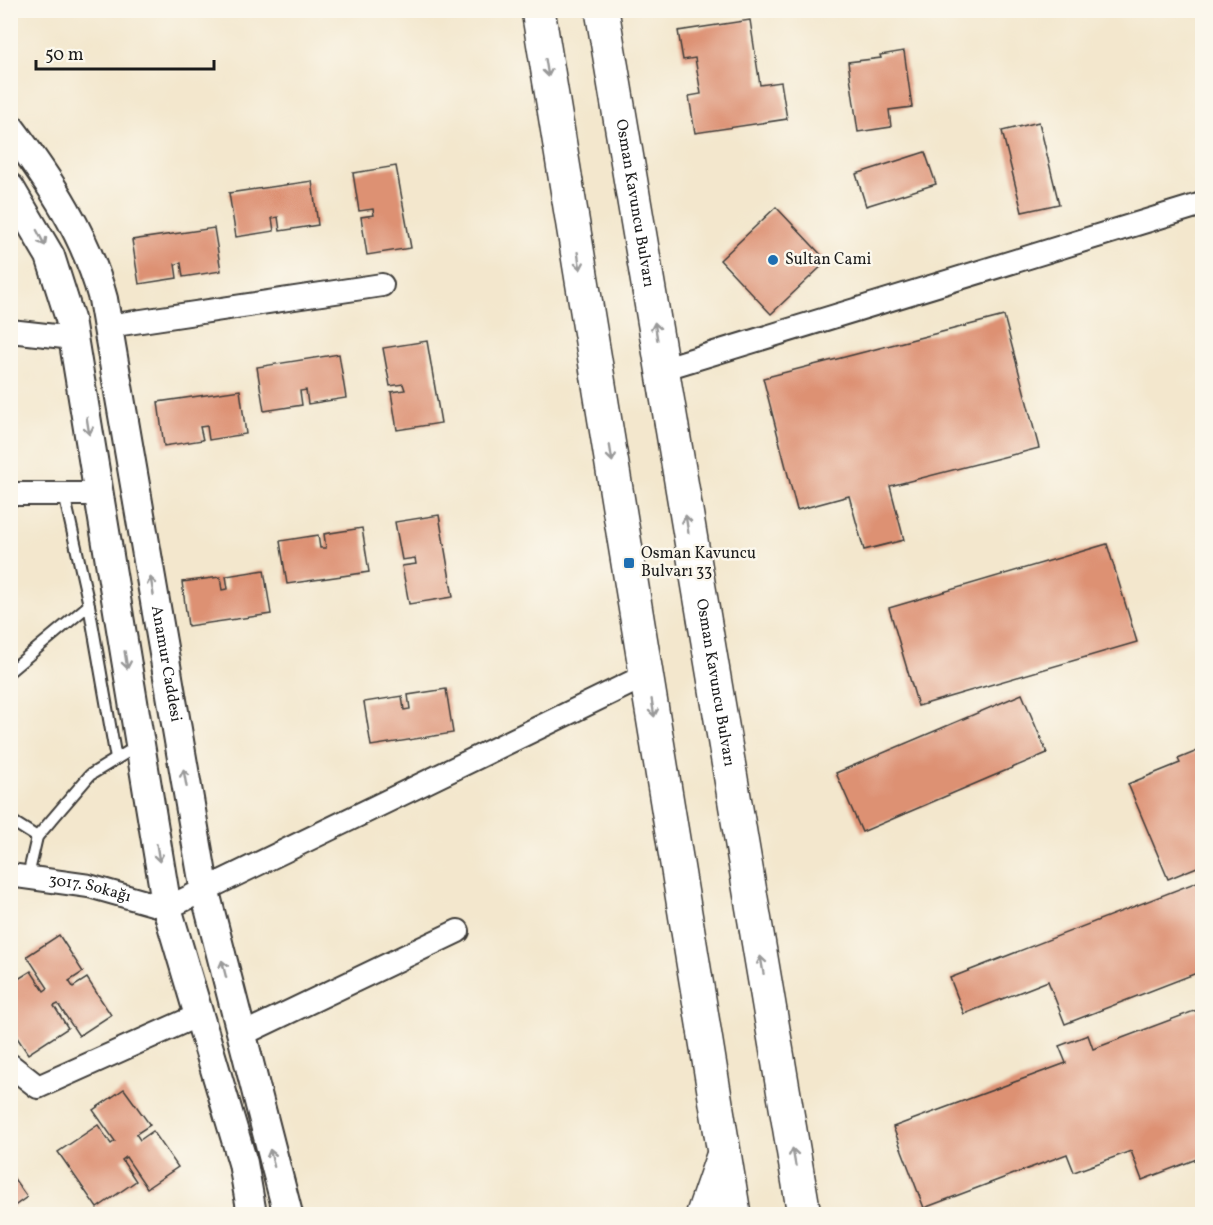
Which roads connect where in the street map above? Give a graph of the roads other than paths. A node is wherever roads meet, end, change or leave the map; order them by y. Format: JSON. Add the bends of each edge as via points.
{"nodes":[{"id":1,"x":538,"y":10,"type":"edge"},
{"id":2,"x":602,"y":10,"type":"edge"},
{"id":3,"x":10,"y":128,"type":"edge"},
{"id":4,"x":10,"y":188,"type":"edge"},
{"id":5,"x":1203,"y":204,"type":"edge"},
{"id":6,"x":382,"y":285,"type":"dead end"},
{"id":7,"x":108,"y":326,"type":"junction"},
{"id":8,"x":10,"y":330,"type":"edge"},
{"id":9,"x":73,"y":338,"type":"junction"},
{"id":10,"x":662,"y":369,"type":"junction"},
{"id":11,"x":10,"y":494,"type":"edge"},
{"id":12,"x":64,"y":494,"type":"junction"},
{"id":13,"x":99,"y":494,"type":"junction"},
{"id":14,"x":89,"y":605,"type":"junction"},
{"id":15,"x":10,"y":671,"type":"edge"},
{"id":16,"x":647,"y":675,"type":"junction"},
{"id":17,"x":128,"y":752,"type":"junction"},
{"id":18,"x":10,"y":820,"type":"edge"},
{"id":19,"x":37,"y":837,"type":"junction"},
{"id":20,"x":19,"y":876,"type":"edge"},
{"id":21,"x":205,"y":892,"type":"junction"},
{"id":22,"x":167,"y":908,"type":"junction"},
{"id":23,"x":458,"y":931,"type":"dead end"},
{"id":24,"x":199,"y":1015,"type":"junction"},
{"id":25,"x":241,"y":1035,"type":"junction"},
{"id":26,"x":10,"y":1065,"type":"edge"},
{"id":27,"x":724,"y":1151,"type":"junction"},
{"id":28,"x":252,"y":1215,"type":"edge"},
{"id":29,"x":288,"y":1215,"type":"edge"},
{"id":30,"x":703,"y":1215,"type":"edge"},
{"id":31,"x":734,"y":1215,"type":"edge"},
{"id":32,"x":804,"y":1215,"type":"edge"}],
"edges":[{"from":1,"to":16,"type":"highway","one_way":true},
{"from":10,"to":2,"type":"highway","name":"Osman Kavuncu Bulvarı","one_way":true},
{"from":3,"to":7,"type":"street","name":"Anamur Caddesi","via":[[76,225],[96,273]]},
{"from":4,"to":9,"type":"street","one_way":true,"via":[[50,256],[62,287]]},
{"from":5,"to":10,"type":"street"},
{"from":6,"to":7,"type":"street"},
{"from":21,"to":7,"type":"street","name":"Anamur Caddesi","one_way":true},
{"from":8,"to":9,"type":"street"},
{"from":9,"to":13,"type":"street","one_way":true},
{"from":32,"to":10,"type":"highway","name":"Osman Kavuncu Bulvarı","one_way":true},
{"from":11,"to":12,"type":"street"},
{"from":12,"to":13,"type":"street"},
{"from":12,"to":14,"type":"lane"},
{"from":13,"to":17,"type":"street","one_way":true},
{"from":14,"to":15,"type":"lane"},
{"from":14,"to":17,"type":"lane"},
{"from":16,"to":21,"type":"street"},
{"from":16,"to":27,"type":"highway","one_way":true},
{"from":17,"to":19,"type":"lane","via":[[90,775]]},
{"from":17,"to":22,"type":"street","one_way":true},
{"from":18,"to":19,"type":"lane"},
{"from":19,"to":20,"type":"lane"},
{"from":20,"to":22,"type":"street","name":"3017. Sokağı","via":[[89,886]]},
{"from":21,"to":22,"type":"street"},
{"from":25,"to":21,"type":"street","name":"Anamur Caddesi","one_way":true},
{"from":22,"to":24,"type":"street"},
{"from":23,"to":25,"type":"street"},
{"from":24,"to":26,"type":"street","via":[[38,1087]]},
{"from":24,"to":28,"type":"street","via":[[243,1163]]},
{"from":29,"to":25,"type":"street","name":"Anamur Caddesi","one_way":true},
{"from":27,"to":30,"type":"highway"},
{"from":27,"to":31,"type":"highway"}]}
